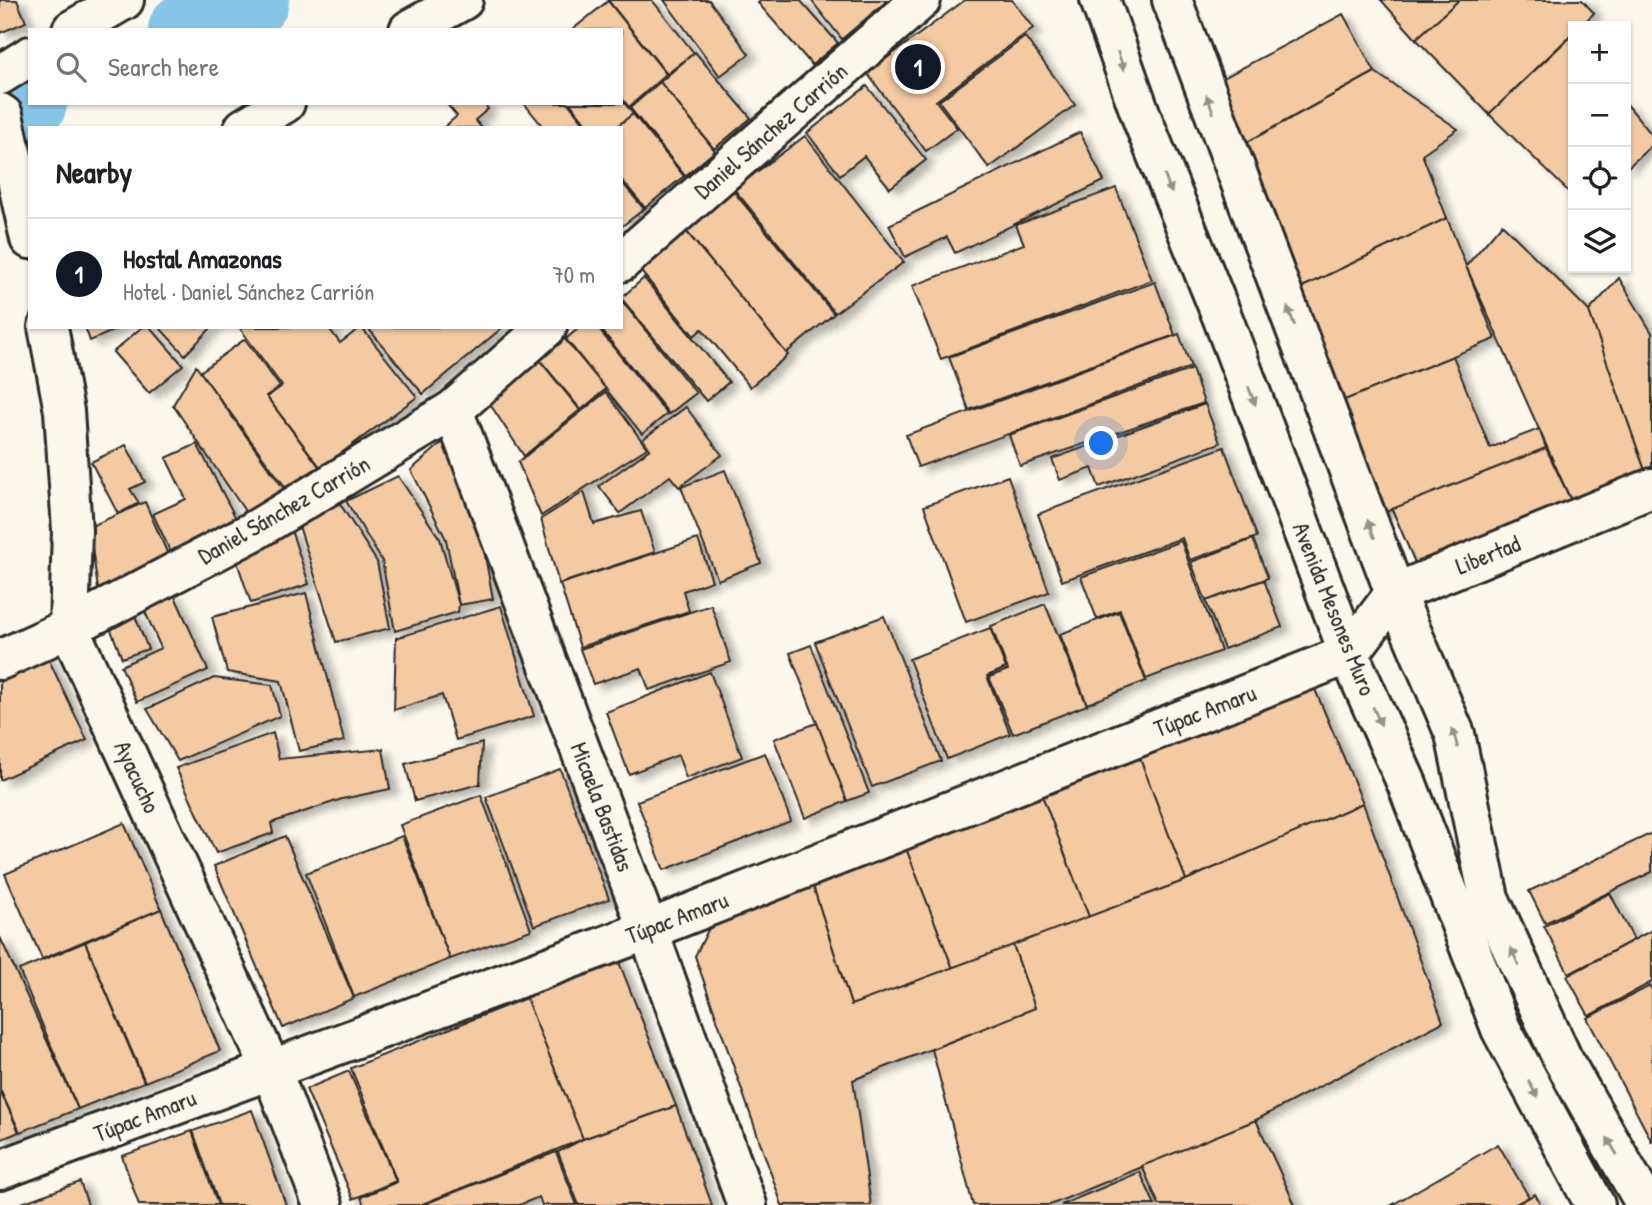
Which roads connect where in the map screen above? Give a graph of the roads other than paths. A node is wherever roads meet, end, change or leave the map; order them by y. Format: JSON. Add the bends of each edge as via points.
{"nodes":[{"id":1,"x":124,"y":0,"type":"edge"},
{"id":2,"x":463,"y":0,"type":"edge"},
{"id":3,"x":920,"y":0,"type":"edge"},
{"id":4,"x":1100,"y":0,"type":"edge"},
{"id":5,"x":1171,"y":0,"type":"edge"},
{"id":6,"x":75,"y":28,"type":"edge"},
{"id":7,"x":413,"y":28,"type":"edge"},
{"id":8,"x":28,"y":57,"type":"edge"},
{"id":9,"x":0,"y":75,"type":"edge"},
{"id":10,"x":282,"y":105,"type":"edge"},
{"id":11,"x":2,"y":114,"type":"edge"},
{"id":12,"x":247,"y":126,"type":"edge"},
{"id":13,"x":28,"y":231,"type":"edge"},
{"id":14,"x":623,"y":260,"type":"edge"},
{"id":15,"x":48,"y":329,"type":"edge"},
{"id":16,"x":545,"y":329,"type":"edge"},
{"id":17,"x":453,"y":410,"type":"junction"},
{"id":18,"x":1652,"y":488,"type":"edge"},
{"id":19,"x":1395,"y":593,"type":"junction"},
{"id":20,"x":69,"y":628,"type":"junction"},
{"id":21,"x":1349,"y":654,"type":"junction"},
{"id":22,"x":0,"y":660,"type":"edge"},
{"id":23,"x":648,"y":930,"type":"junction"},
{"id":24,"x":271,"y":1069,"type":"junction"},
{"id":25,"x":0,"y":1170,"type":"edge"},
{"id":26,"x":323,"y":1205,"type":"edge"},
{"id":27,"x":747,"y":1205,"type":"edge"},
{"id":28,"x":1595,"y":1205,"type":"edge"},
{"id":29,"x":1646,"y":1205,"type":"edge"}],
"edges":[{"from":1,"to":6,"type":"street"},
{"from":2,"to":7,"type":"street"},
{"from":3,"to":14,"type":"street","name":"Daniel Sánchez Carrión"},
{"from":4,"to":21,"type":"street","name":"Avenida Mesones Muro","one_way":true},
{"from":19,"to":5,"type":"street","one_way":true},
{"from":8,"to":9,"type":"street"},
{"from":10,"to":12,"type":"street"},
{"from":11,"to":13,"type":"street"},
{"from":15,"to":20,"type":"street","name":"Ayacucho","via":[[64,411],[72,530]]},
{"from":16,"to":17,"type":"street","name":"Daniel Sánchez Carrión"},
{"from":17,"to":20,"type":"street","name":"Daniel Sánchez Carrión","via":[[252,533]]},
{"from":17,"to":23,"type":"street","name":"Micaela Bastidas"},
{"from":18,"to":19,"type":"street","name":"Libertad"},
{"from":19,"to":21,"type":"street"},
{"from":29,"to":19,"type":"street","one_way":true,"via":[[1562,1058],[1489,898],[1455,734]]},
{"from":20,"to":22,"type":"street","name":"Daniel Sánchez Carrión"},
{"from":20,"to":24,"type":"street","name":"Ayacucho"},
{"from":21,"to":23,"type":"street","name":"Túpac Amaru"},
{"from":21,"to":28,"type":"street","name":"Avenida Mesones Muro","one_way":true,"via":[[1408,785],[1501,1029]]},
{"from":23,"to":24,"type":"street","name":"Túpac Amaru"},
{"from":23,"to":27,"type":"street","name":"Micaela Bastidas"},
{"from":24,"to":25,"type":"street","name":"Túpac Amaru"},
{"from":24,"to":26,"type":"street","name":"Ayacucho"}]}
